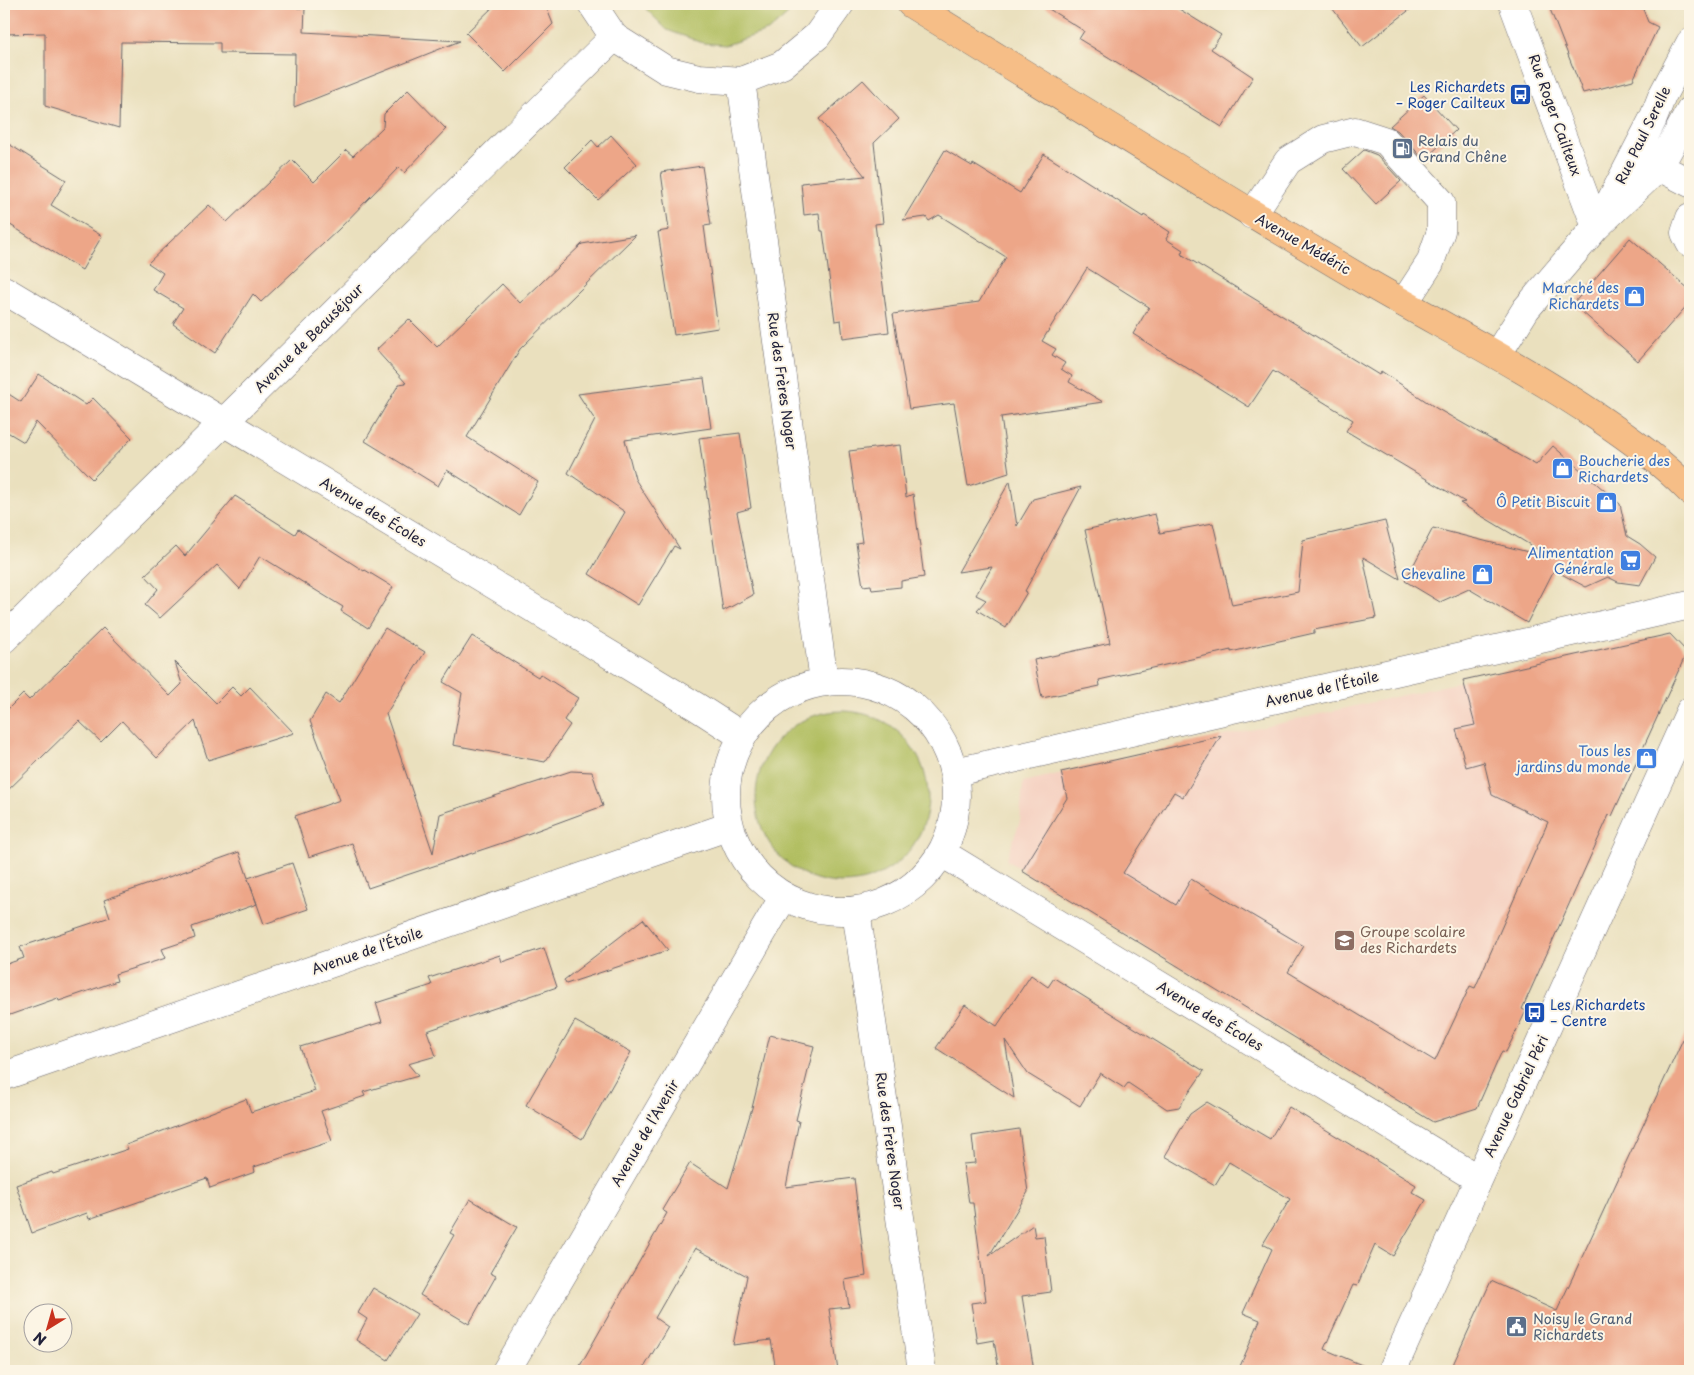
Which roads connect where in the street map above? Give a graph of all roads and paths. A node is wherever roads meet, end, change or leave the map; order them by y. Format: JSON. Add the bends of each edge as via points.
{"nodes":[{"id":1,"x":592,"y":4,"type":"edge"},
{"id":2,"x":840,"y":4,"type":"edge"},
{"id":3,"x":911,"y":4,"type":"edge"},
{"id":4,"x":1513,"y":4,"type":"edge"},
{"id":5,"x":614,"y":37,"type":"junction"},
{"id":6,"x":1690,"y":43,"type":"edge"},
{"id":7,"x":741,"y":81,"type":"junction"},
{"id":8,"x":1690,"y":111,"type":"edge"},
{"id":9,"x":1659,"y":167,"type":"junction"},
{"id":10,"x":1690,"y":183,"type":"edge"},
{"id":11,"x":1252,"y":215,"type":"junction"},
{"id":12,"x":1690,"y":218,"type":"edge"},
{"id":13,"x":1596,"y":227,"type":"junction"},
{"id":14,"x":1690,"y":244,"type":"edge"},
{"id":15,"x":4,"y":290,"type":"edge"},
{"id":16,"x":1404,"y":303,"type":"junction"},
{"id":17,"x":1497,"y":355,"type":"junction"},
{"id":18,"x":225,"y":422,"type":"junction"},
{"id":19,"x":1690,"y":491,"type":"edge"},
{"id":20,"x":1690,"y":604,"type":"edge"},
{"id":21,"x":4,"y":638,"type":"edge"},
{"id":22,"x":824,"y":681,"type":"junction"},
{"id":23,"x":1690,"y":711,"type":"edge"},
{"id":24,"x":742,"y":736,"type":"junction"},
{"id":25,"x":955,"y":772,"type":"junction"},
{"id":26,"x":730,"y":826,"type":"junction"},
{"id":27,"x":942,"y":853,"type":"junction"},
{"id":28,"x":784,"y":896,"type":"junction"},
{"id":29,"x":856,"y":910,"type":"junction"},
{"id":30,"x":4,"y":1076,"type":"edge"},
{"id":31,"x":1478,"y":1179,"type":"junction"},
{"id":32,"x":506,"y":1371,"type":"edge"},
{"id":33,"x":922,"y":1371,"type":"edge"},
{"id":34,"x":1392,"y":1371,"type":"edge"}],
"edges":[{"from":1,"to":5,"type":"street"},
{"from":2,"to":7,"type":"street","via":[[817,36],[782,65]]},
{"from":3,"to":11,"type":"main road","name":"Avenue Médéric"},
{"from":4,"to":13,"type":"street","name":"Rue Roger Cailteux"},
{"from":5,"to":7,"type":"street","via":[[666,70],[699,78]]},
{"from":5,"to":18,"type":"street","name":"Avenue de Beauséjour"},
{"from":6,"to":13,"type":"street","name":"Rue Paul Serelle"},
{"from":7,"to":22,"type":"street","name":"Rue des Frères Noger"},
{"from":8,"to":9,"type":"street","name":"Rue Paul Serelle"},
{"from":9,"to":10,"type":"street"},
{"from":9,"to":13,"type":"street","name":"Rue Paul Serelle"},
{"from":11,"to":16,"type":"main road","name":"Avenue Médéric"},
{"from":11,"to":16,"type":"street","via":[[1288,161],[1323,140],[1355,131],[1386,141],[1441,202],[1441,232],[1430,263]]},
{"from":12,"to":14,"type":"street","via":[[1685,233]]},
{"from":13,"to":17,"type":"street","name":"Rue Paul Serelle","via":[[1526,309]]},
{"from":15,"to":18,"type":"street","name":"Avenue des Écoles"},
{"from":16,"to":17,"type":"main road","name":"Avenue Médéric"},
{"from":17,"to":19,"type":"main road","name":"Avenue Médéric","via":[[1629,438],[1672,472]]},
{"from":18,"to":21,"type":"street","name":"Avenue de Beauséjour"},
{"from":18,"to":24,"type":"street","name":"Avenue des Écoles"},
{"from":20,"to":25,"type":"street","name":"Avenue de l’Étoile"},
{"from":22,"to":24,"type":"street","via":[[792,691],[763,710]]},
{"from":22,"to":25,"type":"street","via":[[859,681],[893,692],[921,712],[943,740]]},
{"from":23,"to":31,"type":"street","name":"Avenue Gabriel Péri"},
{"from":24,"to":26,"type":"street","via":[[730,765],[726,788]]},
{"from":25,"to":27,"type":"street","via":[[957,800],[953,827]]},
{"from":26,"to":28,"type":"street","via":[[741,854],[760,878]]},
{"from":26,"to":30,"type":"street","name":"Avenue de l’Étoile"},
{"from":27,"to":29,"type":"street","via":[[920,881],[890,901]]},
{"from":27,"to":31,"type":"street","name":"Avenue des Écoles"},
{"from":28,"to":29,"type":"street","via":[[819,909]]},
{"from":28,"to":32,"type":"street","name":"Avenue de l’Avenir"},
{"from":29,"to":33,"type":"street","name":"Rue des Frères Noger"},
{"from":31,"to":34,"type":"street","name":"Avenue Gabriel Péri"}]}
